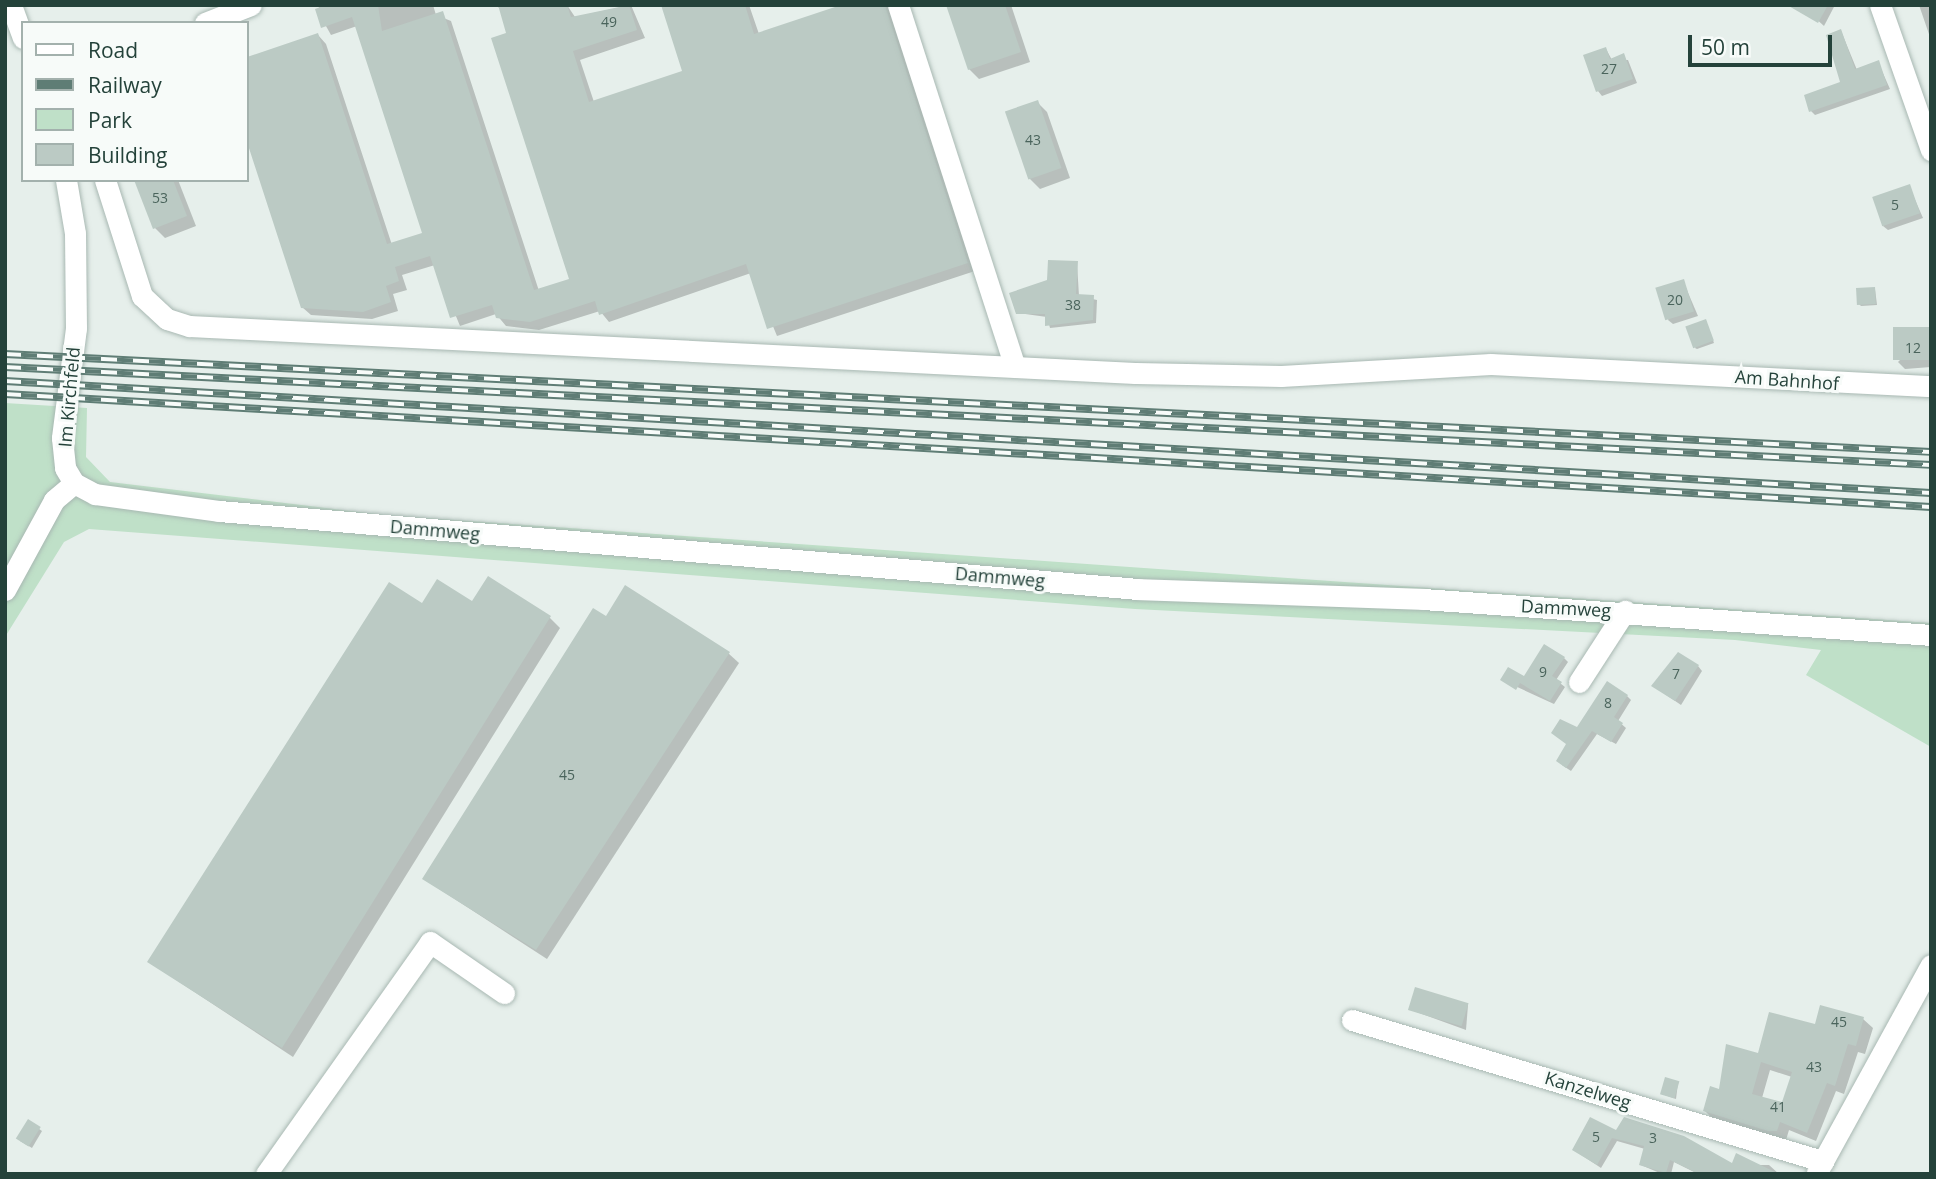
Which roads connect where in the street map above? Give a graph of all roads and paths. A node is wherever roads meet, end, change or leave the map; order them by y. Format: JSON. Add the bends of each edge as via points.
{"nodes":[{"id":1,"x":251,"y":5,"type":"edge"},
{"id":2,"x":898,"y":5,"type":"edge"},
{"id":3,"x":1880,"y":5,"type":"edge"},
{"id":4,"x":210,"y":21,"type":"edge"},
{"id":5,"x":1931,"y":150,"type":"edge"},
{"id":6,"x":66,"y":182,"type":"edge"},
{"id":7,"x":105,"y":182,"type":"edge"},
{"id":8,"x":1015,"y":367,"type":"junction"},
{"id":9,"x":1931,"y":386,"type":"edge"},
{"id":10,"x":74,"y":483,"type":"junction"},
{"id":11,"x":5,"y":590,"type":"edge"},
{"id":12,"x":1625,"y":611,"type":"junction"},
{"id":13,"x":1931,"y":635,"type":"edge"},
{"id":14,"x":1579,"y":682,"type":"dead end"},
{"id":15,"x":1931,"y":965,"type":"edge"},
{"id":16,"x":504,"y":993,"type":"dead end"},
{"id":17,"x":1352,"y":1020,"type":"dead end"},
{"id":18,"x":1820,"y":1167,"type":"edge"},
{"id":19,"x":266,"y":1174,"type":"edge"}],
"edges":[{"from":1,"to":4,"type":"street"},
{"from":2,"to":8,"type":"street"},
{"from":3,"to":5,"type":"street"},
{"from":6,"to":10,"type":"street","name":"Im Kirchfeld","via":[[75,233],[76,328],[62,438]]},
{"from":7,"to":8,"type":"street","name":"Am Bahnhof","via":[[142,296],[167,319],[189,326]]},
{"from":8,"to":9,"type":"street","name":"Am Bahnhof","via":[[1281,376],[1491,365]]},
{"from":10,"to":11,"type":"street","via":[[54,499]]},
{"from":10,"to":12,"type":"street","name":"Dammweg","via":[[118,499],[219,512],[1138,589]]},
{"from":12,"to":13,"type":"street","name":"Dammweg"},
{"from":12,"to":14,"type":"street"},
{"from":15,"to":18,"type":"street"},
{"from":16,"to":19,"type":"street","via":[[430,942]]},
{"from":17,"to":18,"type":"street","name":"Kanzelweg"}]}
